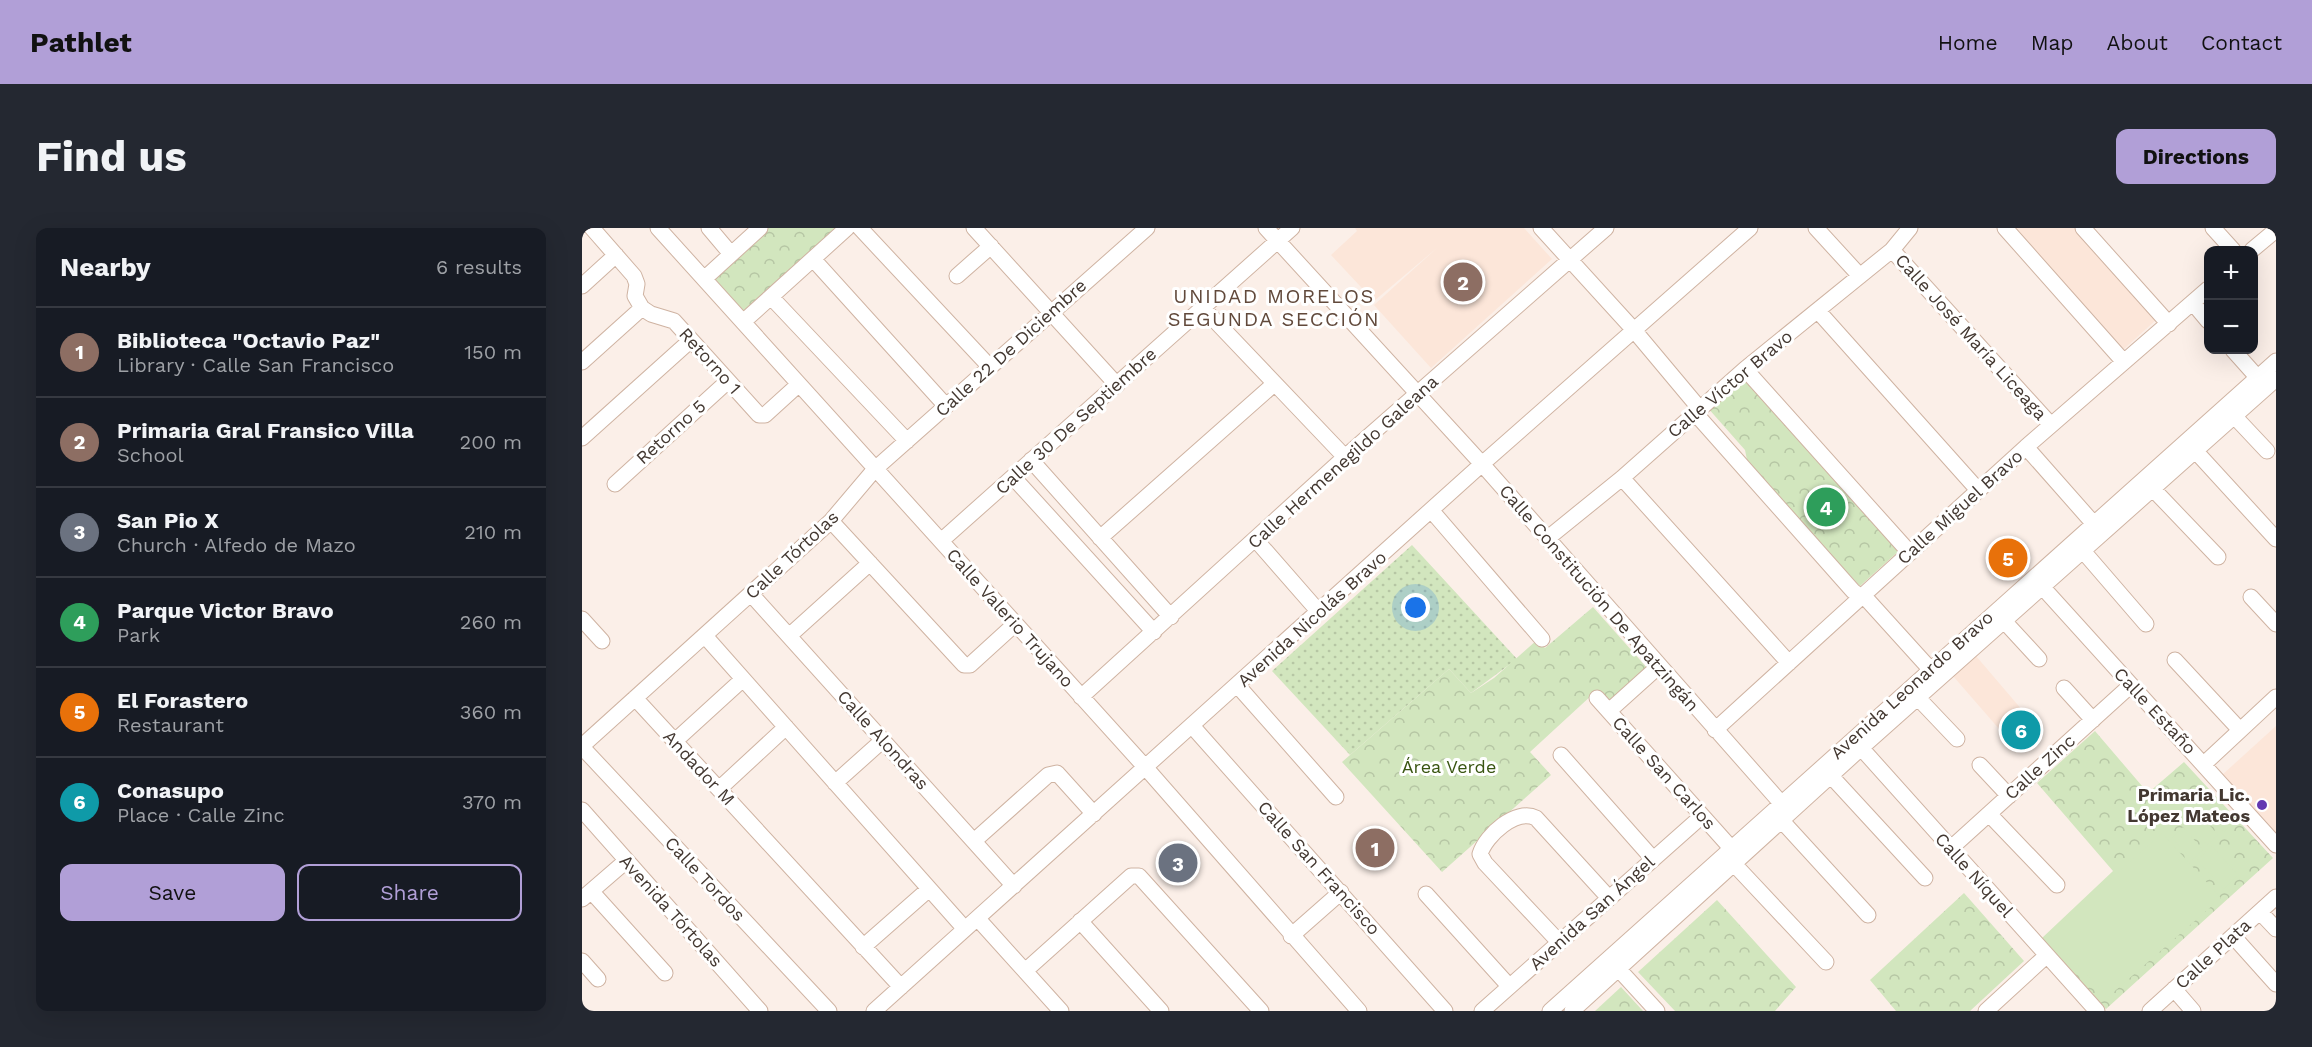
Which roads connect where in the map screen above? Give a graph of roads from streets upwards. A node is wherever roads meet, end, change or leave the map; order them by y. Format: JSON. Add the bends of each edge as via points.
{"nodes":[{"id":1,"x":592,"y":228,"type":"edge"},
{"id":2,"x":658,"y":228,"type":"edge"},
{"id":3,"x":709,"y":228,"type":"edge"},
{"id":4,"x":760,"y":228,"type":"edge"},
{"id":5,"x":847,"y":228,"type":"edge"},
{"id":6,"x":860,"y":228,"type":"edge"},
{"id":7,"x":1147,"y":228,"type":"edge"},
{"id":8,"x":1266,"y":228,"type":"edge"},
{"id":9,"x":1292,"y":228,"type":"edge"},
{"id":10,"x":1541,"y":228,"type":"edge"},
{"id":11,"x":1606,"y":228,"type":"edge"},
{"id":12,"x":1750,"y":228,"type":"edge"},
{"id":13,"x":1816,"y":228,"type":"edge"},
{"id":14,"x":1910,"y":228,"type":"edge"},
{"id":15,"x":2005,"y":228,"type":"edge"},
{"id":16,"x":2083,"y":228,"type":"edge"},
{"id":17,"x":2213,"y":228,"type":"edge"},
{"id":18,"x":2276,"y":230,"type":"edge"},
{"id":19,"x":985,"y":235,"type":"edge"},
{"id":20,"x":1277,"y":241,"type":"junction"},
{"id":21,"x":2229,"y":246,"type":"edge"},
{"id":22,"x":2257,"y":246,"type":"edge"},
{"id":23,"x":1892,"y":249,"type":"junction"},
{"id":24,"x":731,"y":254,"type":"junction"},
{"id":25,"x":616,"y":255,"type":"junction"},
{"id":26,"x":813,"y":259,"type":"junction"},
{"id":27,"x":1570,"y":260,"type":"junction"},
{"id":28,"x":957,"y":276,"type":"dead end"},
{"id":29,"x":1860,"y":276,"type":"junction"},
{"id":30,"x":704,"y":279,"type":"junction"},
{"id":31,"x":582,"y":286,"type":"edge"},
{"id":32,"x":2204,"y":293,"type":"edge"},
{"id":33,"x":771,"y":297,"type":"junction"},
{"id":34,"x":2193,"y":303,"type":"junction"},
{"id":35,"x":642,"y":308,"type":"junction"},
{"id":36,"x":1203,"y":308,"type":"junction"},
{"id":37,"x":1818,"y":311,"type":"junction"},
{"id":38,"x":1051,"y":313,"type":"junction"},
{"id":39,"x":2204,"y":316,"type":"edge"},
{"id":40,"x":743,"y":322,"type":"junction"},
{"id":41,"x":2169,"y":324,"type":"junction"},
{"id":42,"x":1633,"y":329,"type":"junction"},
{"id":43,"x":691,"y":340,"type":"junction"},
{"id":44,"x":2237,"y":354,"type":"edge"},
{"id":45,"x":2276,"y":361,"type":"edge"},
{"id":46,"x":582,"y":362,"type":"edge"},
{"id":47,"x":2124,"y":362,"type":"junction"},
{"id":48,"x":990,"y":367,"type":"junction"},
{"id":49,"x":1745,"y":369,"type":"junction"},
{"id":50,"x":2258,"y":378,"type":"junction"},
{"id":51,"x":2276,"y":379,"type":"edge"},
{"id":52,"x":728,"y":381,"type":"junction"},
{"id":53,"x":1274,"y":384,"type":"junction"},
{"id":54,"x":798,"y":385,"type":"junction"},
{"id":55,"x":1117,"y":385,"type":"junction"},
{"id":56,"x":1416,"y":395,"type":"junction"},
{"id":57,"x":946,"y":406,"type":"junction"},
{"id":58,"x":1699,"y":410,"type":"junction"},
{"id":59,"x":2235,"y":417,"type":"junction"},
{"id":60,"x":2050,"y":425,"type":"junction"},
{"id":61,"x":582,"y":438,"type":"edge"},
{"id":62,"x":906,"y":441,"type":"junction"},
{"id":63,"x":2191,"y":446,"type":"junction"},
{"id":64,"x":2026,"y":447,"type":"junction"},
{"id":65,"x":2267,"y":451,"type":"dead end"},
{"id":66,"x":1345,"y":457,"type":"junction"},
{"id":67,"x":1031,"y":460,"type":"junction"},
{"id":68,"x":1482,"y":464,"type":"junction"},
{"id":69,"x":875,"y":469,"type":"junction"},
{"id":70,"x":1013,"y":477,"type":"junction"},
{"id":71,"x":1622,"y":478,"type":"junction"},
{"id":72,"x":615,"y":484,"type":"dead end"},
{"id":73,"x":2152,"y":488,"type":"junction"},
{"id":74,"x":1978,"y":490,"type":"junction"},
{"id":75,"x":1431,"y":510,"type":"junction"},
{"id":76,"x":831,"y":521,"type":"junction"},
{"id":77,"x":2094,"y":524,"type":"junction"},
{"id":78,"x":1100,"y":538,"type":"junction"},
{"id":79,"x":1548,"y":538,"type":"junction"},
{"id":80,"x":2276,"y":539,"type":"edge"},
{"id":81,"x":1256,"y":540,"type":"junction"},
{"id":82,"x":941,"y":541,"type":"junction"},
{"id":83,"x":2083,"y":551,"type":"junction"},
{"id":84,"x":1910,"y":553,"type":"junction"},
{"id":85,"x":2218,"y":557,"type":"dead end"},
{"id":86,"x":870,"y":563,"type":"junction"},
{"id":87,"x":2038,"y":582,"type":"junction"},
{"id":88,"x":751,"y":594,"type":"junction"},
{"id":89,"x":1862,"y":596,"type":"junction"},
{"id":90,"x":2251,"y":597,"type":"dead end"},
{"id":91,"x":1319,"y":612,"type":"junction"},
{"id":92,"x":1171,"y":617,"type":"junction"},
{"id":93,"x":582,"y":619,"type":"edge"},
{"id":94,"x":2004,"y":621,"type":"junction"},
{"id":95,"x":1016,"y":624,"type":"junction"},
{"id":96,"x":2146,"y":624,"type":"dead end"},
{"id":97,"x":2276,"y":624,"type":"edge"},
{"id":98,"x":1154,"y":632,"type":"junction"},
{"id":99,"x":705,"y":636,"type":"junction"},
{"id":100,"x":789,"y":636,"type":"junction"},
{"id":101,"x":1542,"y":639,"type":"dead end"},
{"id":102,"x":602,"y":641,"type":"dead end"},
{"id":103,"x":2039,"y":658,"type":"dead end"},
{"id":104,"x":2175,"y":660,"type":"dead end"},
{"id":105,"x":1789,"y":663,"type":"junction"},
{"id":106,"x":1659,"y":666,"type":"junction"},
{"id":107,"x":1930,"y":669,"type":"junction"},
{"id":108,"x":743,"y":679,"type":"junction"},
{"id":109,"x":1238,"y":686,"type":"junction"},
{"id":110,"x":2130,"y":686,"type":"junction"},
{"id":111,"x":2064,"y":688,"type":"dead end"},
{"id":112,"x":1082,"y":697,"type":"junction"},
{"id":113,"x":2276,"y":697,"type":"edge"},
{"id":114,"x":635,"y":698,"type":"junction"},
{"id":115,"x":1597,"y":698,"type":"dead end"},
{"id":116,"x":1918,"y":698,"type":"junction"},
{"id":117,"x":1609,"y":711,"type":"junction"},
{"id":118,"x":2093,"y":720,"type":"junction"},
{"id":119,"x":786,"y":727,"type":"junction"},
{"id":120,"x":1193,"y":727,"type":"junction"},
{"id":121,"x":2240,"y":729,"type":"junction"},
{"id":122,"x":1715,"y":730,"type":"junction"},
{"id":123,"x":1957,"y":739,"type":"dead end"},
{"id":124,"x":883,"y":740,"type":"junction"},
{"id":125,"x":675,"y":741,"type":"junction"},
{"id":126,"x":1856,"y":743,"type":"junction"},
{"id":127,"x":582,"y":746,"type":"edge"},
{"id":128,"x":1561,"y":755,"type":"dead end"},
{"id":129,"x":2204,"y":764,"type":"junction"},
{"id":130,"x":1980,"y":765,"type":"dead end"},
{"id":131,"x":1146,"y":768,"type":"junction"},
{"id":132,"x":1831,"y":776,"type":"junction"},
{"id":133,"x":835,"y":783,"type":"junction"},
{"id":134,"x":719,"y":789,"type":"junction"},
{"id":135,"x":2009,"y":796,"type":"junction"},
{"id":136,"x":1336,"y":797,"type":"dead end"},
{"id":137,"x":1781,"y":802,"type":"junction"},
{"id":138,"x":582,"y":810,"type":"edge"},
{"id":139,"x":1094,"y":814,"type":"junction"},
{"id":140,"x":1989,"y":814,"type":"junction"},
{"id":141,"x":1702,"y":816,"type":"junction"},
{"id":142,"x":1782,"y":821,"type":"junction"},
{"id":143,"x":974,"y":841,"type":"junction"},
{"id":144,"x":2276,"y":845,"type":"edge"},
{"id":145,"x":1731,"y":848,"type":"junction"},
{"id":146,"x":1950,"y":849,"type":"junction"},
{"id":147,"x":1653,"y":859,"type":"junction"},
{"id":148,"x":626,"y":861,"type":"junction"},
{"id":149,"x":1734,"y":864,"type":"junction"},
{"id":150,"x":1925,"y":878,"type":"dead end"},
{"id":151,"x":2057,"y":885,"type":"dead end"},
{"id":152,"x":1014,"y":886,"type":"junction"},
{"id":153,"x":929,"y":889,"type":"junction"},
{"id":154,"x":1341,"y":892,"type":"junction"},
{"id":155,"x":1426,"y":894,"type":"dead end"},
{"id":156,"x":587,"y":895,"type":"edge"},
{"id":157,"x":2276,"y":897,"type":"edge"},
{"id":158,"x":1609,"y":898,"type":"junction"},
{"id":159,"x":2260,"y":912,"type":"junction"},
{"id":160,"x":1868,"y":915,"type":"dead end"},
{"id":161,"x":978,"y":919,"type":"junction"},
{"id":162,"x":1080,"y":921,"type":"junction"},
{"id":163,"x":965,"y":929,"type":"junction"},
{"id":164,"x":2276,"y":929,"type":"edge"},
{"id":165,"x":1291,"y":936,"type":"junction"},
{"id":166,"x":2233,"y":936,"type":"junction"},
{"id":167,"x":1559,"y":942,"type":"junction"},
{"id":168,"x":863,"y":947,"type":"junction"},
{"id":169,"x":2046,"y":956,"type":"junction"},
{"id":170,"x":582,"y":961,"type":"edge"},
{"id":171,"x":1826,"y":962,"type":"dead end"},
{"id":172,"x":1614,"y":964,"type":"junction"},
{"id":173,"x":1025,"y":971,"type":"junction"},
{"id":174,"x":665,"y":973,"type":"dead end"},
{"id":175,"x":598,"y":979,"type":"dead end"},
{"id":176,"x":2276,"y":984,"type":"edge"},
{"id":177,"x":901,"y":987,"type":"junction"},
{"id":178,"x":1509,"y":987,"type":"junction"},
{"id":179,"x":2174,"y":989,"type":"junction"},
{"id":180,"x":2091,"y":1009,"type":"edge"},
{"id":181,"x":760,"y":1011,"type":"edge"},
{"id":182,"x":829,"y":1011,"type":"edge"},
{"id":183,"x":874,"y":1011,"type":"edge"},
{"id":184,"x":1061,"y":1011,"type":"edge"},
{"id":185,"x":1161,"y":1011,"type":"edge"},
{"id":186,"x":1262,"y":1011,"type":"edge"},
{"id":187,"x":1359,"y":1011,"type":"edge"},
{"id":188,"x":1445,"y":1011,"type":"edge"},
{"id":189,"x":1482,"y":1011,"type":"edge"},
{"id":190,"x":1550,"y":1011,"type":"edge"},
{"id":191,"x":1572,"y":1011,"type":"edge"},
{"id":192,"x":1657,"y":1011,"type":"edge"},
{"id":193,"x":1986,"y":1011,"type":"edge"},
{"id":194,"x":2150,"y":1011,"type":"edge"},
{"id":195,"x":2193,"y":1011,"type":"edge"}],
"edges":[{"from":1,"to":25,"type":"street"},
{"from":2,"to":30,"type":"street","name":"Calle Valerio Trujano"},
{"from":3,"to":24,"type":"street"},
{"from":4,"to":24,"type":"street"},
{"from":5,"to":26,"type":"street"},
{"from":6,"to":48,"type":"street"},
{"from":7,"to":38,"type":"street","name":"Calle 22 De Diciembre"},
{"from":8,"to":20,"type":"street","name":"Calle Constitución De Apatzingán"},
{"from":9,"to":20,"type":"street","name":"Calle 30 De Septiembre"},
{"from":10,"to":27,"type":"street"},
{"from":11,"to":27,"type":"street","name":"Calle Hermenegildo Galeana"},
{"from":12,"to":42,"type":"street","name":"Avenida Nicolás Bravo"},
{"from":13,"to":29,"type":"street"},
{"from":14,"to":23,"type":"street","name":"Calle Víctor Bravo"},
{"from":15,"to":47,"type":"street"},
{"from":16,"to":41,"type":"street"},
{"from":17,"to":21,"type":"street"},
{"from":18,"to":22,"type":"street"},
{"from":19,"to":28,"type":"street"},
{"from":19,"to":38,"type":"street"},
{"from":20,"to":36,"type":"street","name":"Calle 30 De Septiembre"},
{"from":20,"to":56,"type":"street","name":"Calle Constitución De Apatzingán"},
{"from":23,"to":29,"type":"street","name":"Calle Víctor Bravo"},
{"from":23,"to":60,"type":"street","name":"Calle José María Liceaga"},
{"from":24,"to":30,"type":"street"},
{"from":25,"to":31,"type":"street"},
{"from":25,"to":35,"type":"street","via":[[634,276],[635,296]]},
{"from":26,"to":33,"type":"street"},
{"from":26,"to":57,"type":"street"},
{"from":27,"to":42,"type":"street"},
{"from":27,"to":56,"type":"street","name":"Calle Hermenegildo Galeana"},
{"from":29,"to":37,"type":"street","name":"Calle Víctor Bravo"},
{"from":30,"to":40,"type":"street","name":"Calle Valerio Trujano"},
{"from":32,"to":34,"type":"street","name":"Calle Miguel Bravo"},
{"from":33,"to":40,"type":"street"},
{"from":33,"to":62,"type":"street"},
{"from":34,"to":39,"type":"street"},
{"from":34,"to":41,"type":"street","name":"Calle Miguel Bravo"},
{"from":35,"to":43,"type":"street","name":"Retorno 1","via":[[674,321]]},
{"from":35,"to":46,"type":"street"},
{"from":36,"to":53,"type":"street"},
{"from":36,"to":55,"type":"street","name":"Calle 30 De Septiembre"},
{"from":37,"to":49,"type":"street","name":"Calle Víctor Bravo"},
{"from":37,"to":74,"type":"street"},
{"from":38,"to":48,"type":"street","name":"Calle 22 De Diciembre"},
{"from":38,"to":55,"type":"street"},
{"from":40,"to":54,"type":"street","name":"Calle Valerio Trujano"},
{"from":41,"to":47,"type":"street","name":"Calle Miguel Bravo"},
{"from":42,"to":58,"type":"street"},
{"from":42,"to":68,"type":"street","name":"Avenida Nicolás Bravo"},
{"from":43,"to":52,"type":"street","name":"Retorno 1"},
{"from":43,"to":61,"type":"street"},
{"from":44,"to":50,"type":"street"},
{"from":45,"to":50,"type":"street","name":"Avenida Leonardo Bravo"},
{"from":47,"to":60,"type":"street","name":"Calle Miguel Bravo"},
{"from":48,"to":57,"type":"street","name":"Calle 22 De Diciembre"},
{"from":49,"to":58,"type":"street","name":"Calle Víctor Bravo"},
{"from":49,"to":84,"type":"street"},
{"from":50,"to":63,"type":"street","name":"Avenida Leonardo Bravo"},
{"from":51,"to":59,"type":"street","name":"Avenida Leonardo Bravo"},
{"from":52,"to":54,"type":"street","name":"Retorno 1","via":[[759,415],[765,415]]},
{"from":52,"to":72,"type":"street","name":"Retorno 5"},
{"from":53,"to":66,"type":"street"},
{"from":53,"to":78,"type":"street"},
{"from":54,"to":69,"type":"street","name":"Calle Valerio Trujano"},
{"from":55,"to":67,"type":"street","name":"Calle 30 De Septiembre"},
{"from":56,"to":66,"type":"street","name":"Calle Hermenegildo Galeana"},
{"from":56,"to":68,"type":"street","name":"Calle Constitución De Apatzingán"},
{"from":57,"to":62,"type":"street","name":"Calle 22 De Diciembre"},
{"from":58,"to":71,"type":"street","name":"Calle Víctor Bravo"},
{"from":58,"to":89,"type":"street","via":[[1736,447],[1740,455],[1737,461],[1853,591]]},
{"from":59,"to":63,"type":"street","name":"Avenida Leonardo Bravo"},
{"from":59,"to":65,"type":"street"},
{"from":60,"to":64,"type":"street","name":"Calle Miguel Bravo"},
{"from":62,"to":69,"type":"street","name":"Calle 22 De Diciembre"},
{"from":63,"to":73,"type":"street","name":"Avenida Leonardo Bravo"},
{"from":63,"to":77,"type":"street","name":"Avenida Leonardo Bravo"},
{"from":63,"to":80,"type":"street"},
{"from":64,"to":74,"type":"street","name":"Calle Miguel Bravo"},
{"from":64,"to":77,"type":"street"},
{"from":66,"to":81,"type":"street","name":"Calle Hermenegildo Galeana"},
{"from":67,"to":70,"type":"street","name":"Calle 30 De Septiembre"},
{"from":67,"to":78,"type":"street"},
{"from":68,"to":75,"type":"street","name":"Avenida Nicolás Bravo"},
{"from":68,"to":79,"type":"street","name":"Calle Constitución De Apatzingán"},
{"from":69,"to":76,"type":"street","name":"Calle Tórtolas"},
{"from":69,"to":82,"type":"street","name":"Calle Valerio Trujano"},
{"from":70,"to":82,"type":"street","name":"Calle 30 De Septiembre"},
{"from":70,"to":98,"type":"street"},
{"from":71,"to":79,"type":"street","name":"Calle Víctor Bravo"},
{"from":71,"to":105,"type":"street"},
{"from":73,"to":83,"type":"street","name":"Avenida Leonardo Bravo"},
{"from":73,"to":85,"type":"street"},
{"from":74,"to":84,"type":"street","name":"Calle Miguel Bravo"},
{"from":75,"to":91,"type":"street","name":"Avenida Nicolás Bravo"},
{"from":75,"to":101,"type":"street"},
{"from":76,"to":86,"type":"street"},
{"from":76,"to":88,"type":"street","name":"Calle Tórtolas"},
{"from":77,"to":87,"type":"street","name":"Avenida Leonardo Bravo"},
{"from":78,"to":92,"type":"street"},
{"from":79,"to":106,"type":"street","name":"Calle Constitución De Apatzingán"},
{"from":81,"to":91,"type":"street"},
{"from":81,"to":92,"type":"street","name":"Calle Hermenegildo Galeana"},
{"from":82,"to":95,"type":"street","name":"Calle Valerio Trujano"},
{"from":83,"to":87,"type":"street","name":"Avenida Leonardo Bravo"},
{"from":83,"to":96,"type":"street"},
{"from":84,"to":89,"type":"street","name":"Calle Miguel Bravo"},
{"from":86,"to":95,"type":"street","via":[[964,665],[970,665]]},
{"from":86,"to":100,"type":"street"},
{"from":87,"to":94,"type":"street","name":"Avenida Leonardo Bravo"},
{"from":87,"to":107,"type":"street","name":"Avenida Leonardo Bravo"},
{"from":87,"to":110,"type":"street","name":"Calle Estaño"},
{"from":88,"to":99,"type":"street","name":"Calle Tórtolas"},
{"from":88,"to":100,"type":"street","name":"Calle Alondras"},
{"from":89,"to":105,"type":"street","name":"Calle Miguel Bravo"},
{"from":89,"to":107,"type":"street"},
{"from":90,"to":97,"type":"street"},
{"from":91,"to":109,"type":"street","name":"Avenida Nicolás Bravo"},
{"from":92,"to":98,"type":"street","name":"Calle Hermenegildo Galeana"},
{"from":93,"to":102,"type":"street"},
{"from":94,"to":103,"type":"street"},
{"from":94,"to":116,"type":"street","name":"Avenida Leonardo Bravo"},
{"from":95,"to":112,"type":"street","name":"Calle Valerio Trujano"},
{"from":98,"to":112,"type":"street","name":"Calle Hermenegildo Galeana"},
{"from":99,"to":108,"type":"street"},
{"from":99,"to":114,"type":"street","name":"Calle Tórtolas"},
{"from":100,"to":124,"type":"street","name":"Calle Alondras"},
{"from":104,"to":121,"type":"street"},
{"from":105,"to":122,"type":"street","name":"Calle Miguel Bravo"},
{"from":106,"to":117,"type":"street"},
{"from":106,"to":122,"type":"street","name":"Calle Constitución De Apatzingán"},
{"from":107,"to":126,"type":"street","name":"Avenida Leonardo Bravo"},
{"from":108,"to":119,"type":"street"},
{"from":108,"to":125,"type":"street"},
{"from":109,"to":120,"type":"street","name":"Avenida Nicolás Bravo"},
{"from":109,"to":136,"type":"street"},
{"from":110,"to":118,"type":"street","name":"Calle Zinc"},
{"from":110,"to":129,"type":"street","name":"Calle Estaño"},
{"from":111,"to":118,"type":"street"},
{"from":112,"to":131,"type":"street","name":"Calle Valerio Trujano"},
{"from":113,"to":121,"type":"street"},
{"from":114,"to":125,"type":"street","name":"Andador M"},
{"from":114,"to":127,"type":"street","name":"Calle Tórtolas"},
{"from":115,"to":117,"type":"street","name":"Calle San Carlos"},
{"from":116,"to":123,"type":"street"},
{"from":116,"to":126,"type":"street","name":"Avenida Leonardo Bravo"},
{"from":117,"to":141,"type":"street","name":"Calle San Carlos"},
{"from":118,"to":135,"type":"street","name":"Calle Zinc"},
{"from":119,"to":133,"type":"street"},
{"from":119,"to":134,"type":"street"},
{"from":120,"to":131,"type":"street","name":"Avenida Nicolás Bravo"},
{"from":120,"to":154,"type":"street","name":"Calle San Francisco"},
{"from":121,"to":129,"type":"street"},
{"from":122,"to":137,"type":"street","name":"Calle Constitución De Apatzingán"},
{"from":124,"to":133,"type":"street"},
{"from":124,"to":143,"type":"street","name":"Calle Alondras"},
{"from":125,"to":134,"type":"street","name":"Andador M"},
{"from":126,"to":132,"type":"street","name":"Avenida Leonardo Bravo"},
{"from":126,"to":137,"type":"street","name":"Avenida Leonardo Bravo"},
{"from":126,"to":146,"type":"street","name":"Calle Níquel"},
{"from":127,"to":182,"type":"street","name":"Calle Tordos"},
{"from":128,"to":147,"type":"street"},
{"from":129,"to":144,"type":"street","name":"Calle Estaño"},
{"from":130,"to":135,"type":"street"},
{"from":131,"to":139,"type":"street","name":"Avenida Nicolás Bravo"},
{"from":131,"to":165,"type":"street","name":"Calle Valerio Trujano"},
{"from":132,"to":142,"type":"street","name":"Avenida Leonardo Bravo"},
{"from":132,"to":150,"type":"street"},
{"from":133,"to":153,"type":"street"},
{"from":134,"to":168,"type":"street","name":"Andador M"},
{"from":135,"to":140,"type":"street","name":"Calle Zinc"},
{"from":137,"to":145,"type":"street","name":"Avenida Leonardo Bravo"},
{"from":138,"to":148,"type":"street","name":"Avenida Tórtolas"},
{"from":139,"to":143,"type":"street","via":[[1057,773],[1048,775]]},
{"from":139,"to":152,"type":"street","name":"Avenida Nicolás Bravo"},
{"from":140,"to":146,"type":"street","name":"Calle Zinc"},
{"from":140,"to":151,"type":"street"},
{"from":141,"to":145,"type":"street","name":"Calle San Carlos"},
{"from":141,"to":147,"type":"street","name":"Avenida San Ángel"},
{"from":142,"to":149,"type":"street","name":"Avenida Leonardo Bravo"},
{"from":142,"to":160,"type":"street"},
{"from":143,"to":152,"type":"street","name":"Calle Alondras"},
{"from":145,"to":172,"type":"street","name":"Avenida Leonardo Bravo"},
{"from":146,"to":169,"type":"street","name":"Calle Níquel"},
{"from":147,"to":158,"type":"street","name":"Avenida San Ángel"},
{"from":148,"to":156,"type":"street"},
{"from":148,"to":181,"type":"street","name":"Avenida Tórtolas"},
{"from":149,"to":171,"type":"street"},
{"from":149,"to":172,"type":"street","name":"Avenida Leonardo Bravo"},
{"from":152,"to":161,"type":"street","name":"Avenida Nicolás Bravo"},
{"from":153,"to":163,"type":"street"},
{"from":153,"to":168,"type":"street"},
{"from":154,"to":165,"type":"street"},
{"from":154,"to":188,"type":"street","name":"Calle San Francisco"},
{"from":155,"to":178,"type":"street"},
{"from":156,"to":174,"type":"street"},
{"from":157,"to":159,"type":"street","name":"Calle Plata"},
{"from":158,"to":167,"type":"street","name":"Avenida San Ángel"},
{"from":158,"to":167,"type":"street","via":[[1528,814],[1516,816],[1483,844],[1480,854]]},
{"from":159,"to":164,"type":"street"},
{"from":159,"to":166,"type":"street","name":"Calle Plata"},
{"from":161,"to":163,"type":"street","name":"Avenida Nicolás Bravo"},
{"from":161,"to":173,"type":"street"},
{"from":162,"to":173,"type":"street"},
{"from":162,"to":185,"type":"street"},
{"from":162,"to":186,"type":"street","via":[[1131,876],[1139,876]]},
{"from":163,"to":177,"type":"street","name":"Avenida Nicolás Bravo"},
{"from":165,"to":187,"type":"street","name":"Calle Valerio Trujano"},
{"from":166,"to":176,"type":"street"},
{"from":166,"to":179,"type":"street","name":"Calle Plata"},
{"from":167,"to":178,"type":"street","name":"Avenida San Ángel"},
{"from":168,"to":177,"type":"street"},
{"from":169,"to":180,"type":"street","name":"Calle Níquel"},
{"from":169,"to":193,"type":"street"},
{"from":170,"to":175,"type":"street"},
{"from":172,"to":190,"type":"street","name":"Avenida Leonardo Bravo"},
{"from":172,"to":191,"type":"street","name":"Avenida Leonardo Bravo"},
{"from":172,"to":192,"type":"street"},
{"from":173,"to":184,"type":"street"},
{"from":177,"to":183,"type":"street","name":"Avenida Nicolás Bravo"},
{"from":178,"to":189,"type":"street","name":"Avenida San Ángel"},
{"from":179,"to":194,"type":"street","name":"Calle Plata"},
{"from":179,"to":195,"type":"street"}]}
